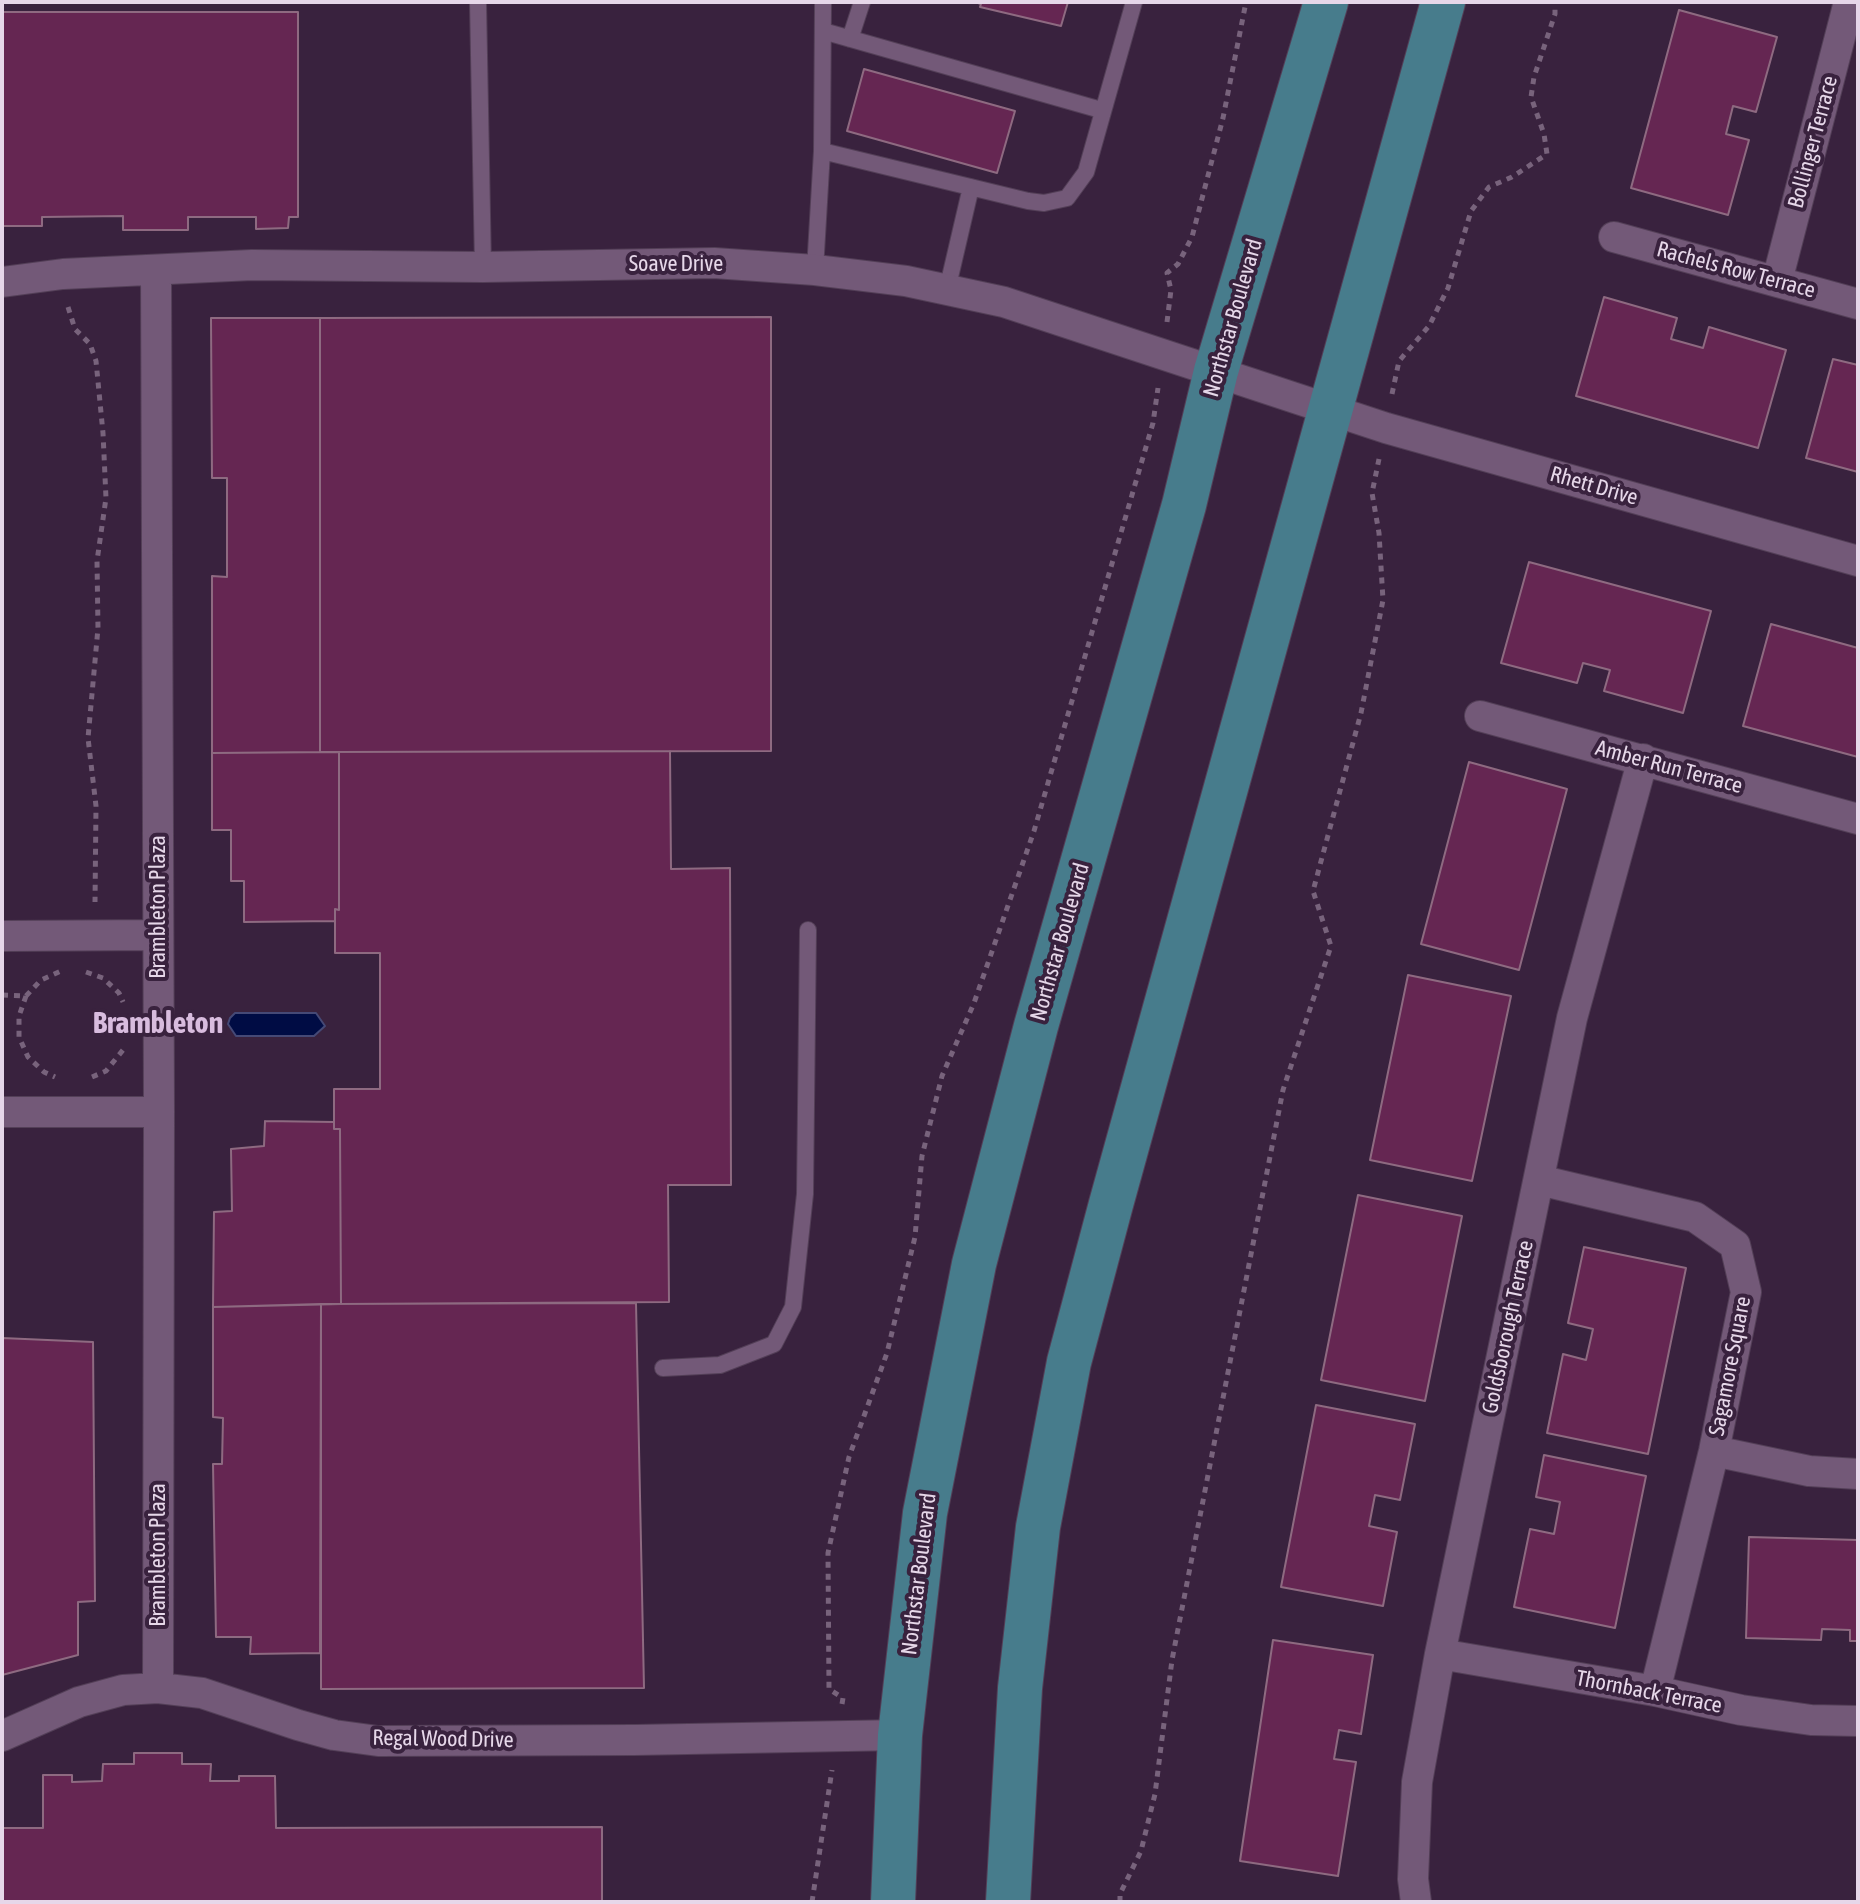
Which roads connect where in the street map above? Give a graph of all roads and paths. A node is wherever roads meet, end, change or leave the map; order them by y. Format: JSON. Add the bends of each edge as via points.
{"nodes":[{"id":1,"x":478,"y":2,"type":"edge"},
{"id":2,"x":823,"y":2,"type":"edge"},
{"id":3,"x":862,"y":2,"type":"edge"},
{"id":4,"x":1134,"y":2,"type":"edge"},
{"id":5,"x":1246,"y":2,"type":"edge"},
{"id":6,"x":1326,"y":2,"type":"edge"},
{"id":7,"x":1443,"y":2,"type":"edge"},
{"id":8,"x":1555,"y":2,"type":"edge"},
{"id":9,"x":1849,"y":2,"type":"edge"},
{"id":10,"x":823,"y":31,"type":"junction"},
{"id":11,"x":850,"y":39,"type":"junction"},
{"id":12,"x":1101,"y":110,"type":"junction"},
{"id":13,"x":822,"y":151,"type":"junction"},
{"id":14,"x":971,"y":187,"type":"junction"},
{"id":15,"x":1614,"y":237,"type":"dead end"},
{"id":16,"x":483,"y":267,"type":"junction"},
{"id":17,"x":156,"y":270,"type":"junction"},
{"id":18,"x":815,"y":270,"type":"junction"},
{"id":19,"x":63,"y":274,"type":"junction"},
{"id":20,"x":1777,"y":281,"type":"junction"},
{"id":21,"x":2,"y":282,"type":"edge"},
{"id":22,"x":947,"y":290,"type":"junction"},
{"id":23,"x":1858,"y":304,"type":"edge"},
{"id":24,"x":1164,"y":355,"type":"junction"},
{"id":25,"x":1216,"y":371,"type":"junction"},
{"id":26,"x":1330,"y":410,"type":"junction"},
{"id":27,"x":1386,"y":428,"type":"junction"},
{"id":28,"x":1858,"y":561,"type":"edge"},
{"id":29,"x":1480,"y":716,"type":"dead end"},
{"id":30,"x":1643,"y":759,"type":"junction"},
{"id":31,"x":1858,"y":819,"type":"edge"},
{"id":32,"x":808,"y":930,"type":"dead end"},
{"id":33,"x":93,"y":935,"type":"junction"},
{"id":34,"x":158,"y":935,"type":"junction"},
{"id":35,"x":2,"y":936,"type":"edge"},
{"id":36,"x":83,"y":970,"type":"dead end"},
{"id":37,"x":72,"y":971,"type":"dead end"},
{"id":38,"x":92,"y":974,"type":"junction"},
{"id":39,"x":2,"y":995,"type":"edge"},
{"id":40,"x":26,"y":996,"type":"junction"},
{"id":41,"x":128,"y":1013,"type":"dead end"},
{"id":42,"x":125,"y":1045,"type":"dead end"},
{"id":43,"x":64,"y":1080,"type":"dead end"},
{"id":44,"x":86,"y":1080,"type":"dead end"},
{"id":45,"x":2,"y":1112,"type":"edge"},
{"id":46,"x":159,"y":1112,"type":"junction"},
{"id":47,"x":1539,"y":1180,"type":"junction"},
{"id":48,"x":663,"y":1368,"type":"dead end"},
{"id":49,"x":1714,"y":1451,"type":"junction"},
{"id":50,"x":1858,"y":1474,"type":"edge"},
{"id":51,"x":1440,"y":1654,"type":"junction"},
{"id":52,"x":158,"y":1688,"type":"junction"},
{"id":53,"x":1655,"y":1691,"type":"junction"},
{"id":54,"x":1858,"y":1721,"type":"edge"},
{"id":55,"x":838,"y":1735,"type":"junction"},
{"id":56,"x":900,"y":1735,"type":"junction"},
{"id":57,"x":2,"y":1736,"type":"edge"},
{"id":58,"x":812,"y":1902,"type":"edge"},
{"id":59,"x":893,"y":1902,"type":"edge"},
{"id":60,"x":1008,"y":1902,"type":"edge"},
{"id":61,"x":1120,"y":1902,"type":"edge"},
{"id":62,"x":1416,"y":1902,"type":"edge"}],
"edges":[{"from":1,"to":16,"type":"lane"},
{"from":2,"to":10,"type":"lane"},
{"from":3,"to":11,"type":"lane"},
{"from":4,"to":12,"type":"lane"},
{"from":5,"to":24,"type":"path","via":[[1192,237],[1167,273],[1171,290]]},
{"from":6,"to":25,"type":"main road","name":"Northstar Boulevard"},
{"from":7,"to":26,"type":"main road"},
{"from":8,"to":27,"type":"path","via":[[1531,97],[1547,154],[1489,187],[1471,211],[1448,288],[1429,326],[1399,361]]},
{"from":9,"to":20,"type":"street","name":"Bollinger Terrace"},
{"from":10,"to":11,"type":"lane"},
{"from":10,"to":13,"type":"lane"},
{"from":11,"to":12,"type":"lane"},
{"from":12,"to":14,"type":"lane","via":[[1086,172],[1067,198],[1044,203]]},
{"from":13,"to":14,"type":"lane"},
{"from":13,"to":18,"type":"lane"},
{"from":14,"to":22,"type":"lane"},
{"from":15,"to":20,"type":"street","name":"Rachels Row Terrace"},
{"from":16,"to":17,"type":"street","name":"Soave Drive","via":[[252,265]]},
{"from":16,"to":18,"type":"street","name":"Soave Drive","via":[[714,263]]},
{"from":17,"to":19,"type":"street","name":"Soave Drive"},
{"from":17,"to":34,"type":"street","name":"Brambleton Plaza"},
{"from":18,"to":22,"type":"street","name":"Soave Drive"},
{"from":19,"to":21,"type":"street","name":"Soave Drive"},
{"from":19,"to":33,"type":"path","via":[[75,329],[90,344],[96,361],[106,498],[97,561],[98,628],[88,738],[96,806]]},
{"from":20,"to":23,"type":"street","name":"Rachels Row Terrace"},
{"from":22,"to":24,"type":"street","name":"Soave Drive","via":[[1004,302]]},
{"from":24,"to":25,"type":"street","name":"Soave Drive"},
{"from":24,"to":55,"type":"path","via":[[1153,423],[1034,831],[974,1003],[942,1076],[922,1156],[915,1237],[887,1353],[849,1457],[828,1553],[829,1689],[843,1698]]},
{"from":25,"to":26,"type":"street","name":"Soave Drive"},
{"from":25,"to":56,"type":"main road","name":"Northstar Boulevard","via":[[1184,505],[974,1264],[925,1513]]},
{"from":26,"to":27,"type":"street","name":"Rhett Drive"},
{"from":26,"to":60,"type":"main road","via":[[1069,1362],[1038,1527],[1020,1688]]},
{"from":27,"to":28,"type":"street","name":"Rhett Drive"},
{"from":27,"to":61,"type":"path","via":[[1372,493],[1383,600],[1361,713],[1313,891],[1331,946],[1283,1090],[1172,1660],[1155,1794],[1141,1851]]},
{"from":29,"to":30,"type":"street","name":"Amber Run Terrace"},
{"from":30,"to":31,"type":"street","name":"Amber Run Terrace"},
{"from":30,"to":47,"type":"street","name":"Goldsborough Terrace","via":[[1572,1018]]},
{"from":32,"to":48,"type":"lane","via":[[805,1194],[793,1307],[774,1344],[720,1365]]},
{"from":33,"to":34,"type":"street"},
{"from":33,"to":35,"type":"street"},
{"from":33,"to":38,"type":"path"},
{"from":34,"to":46,"type":"street","name":"Brambleton Plaza"},
{"from":36,"to":38,"type":"path"},
{"from":37,"to":40,"type":"path","via":[[41,980]]},
{"from":38,"to":41,"type":"path","via":[[119,993]]},
{"from":39,"to":40,"type":"path"},
{"from":40,"to":43,"type":"path","via":[[19,1037],[28,1057],[44,1072]]},
{"from":42,"to":44,"type":"path","via":[[106,1071]]},
{"from":45,"to":46,"type":"street"},
{"from":46,"to":52,"type":"street","name":"Brambleton Plaza"},
{"from":47,"to":49,"type":"street","name":"Sagamore Square","via":[[1695,1217],[1735,1245],[1746,1292]]},
{"from":47,"to":51,"type":"street","name":"Goldsborough Terrace"},
{"from":49,"to":50,"type":"street","via":[[1809,1471]]},
{"from":49,"to":53,"type":"street","name":"Sagamore Square"},
{"from":51,"to":53,"type":"street","name":"Thornback Terrace"},
{"from":51,"to":62,"type":"street","name":"Goldsborough Terrace","via":[[1417,1782]]},
{"from":52,"to":55,"type":"street","name":"Regal Wood Drive","via":[[202,1693],[322,1732],[378,1741]]},
{"from":52,"to":57,"type":"street","name":"Regal Wood Drive","via":[[123,1690],[79,1702]]},
{"from":53,"to":54,"type":"street","name":"Thornback Terrace","via":[[1741,1710]]},
{"from":55,"to":56,"type":"street","name":"Regal Wood Drive"},
{"from":55,"to":58,"type":"path"},
{"from":56,"to":59,"type":"main road","name":"Northstar Boulevard"}]}
